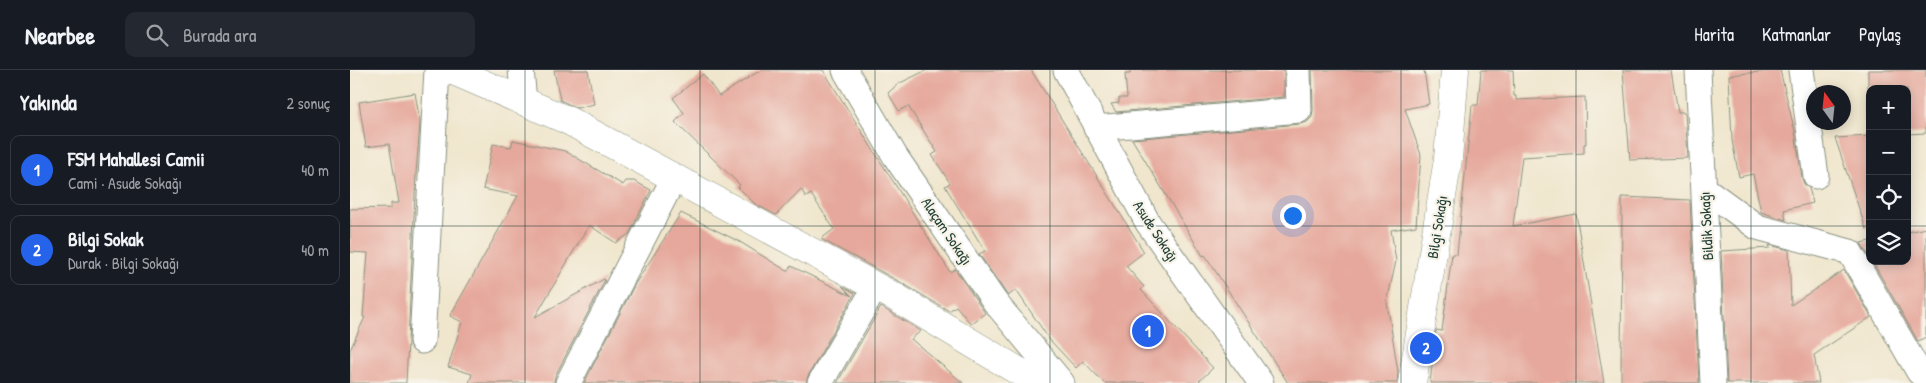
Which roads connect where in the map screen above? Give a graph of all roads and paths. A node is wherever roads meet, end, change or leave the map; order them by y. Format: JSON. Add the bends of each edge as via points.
{"nodes":[{"id":1,"x":437,"y":70,"type":"edge"},
{"id":2,"x":451,"y":70,"type":"edge"},
{"id":3,"x":521,"y":70,"type":"edge"},
{"id":4,"x":845,"y":70,"type":"edge"},
{"id":5,"x":1066,"y":70,"type":"edge"},
{"id":6,"x":1298,"y":70,"type":"edge"},
{"id":7,"x":1456,"y":70,"type":"edge"},
{"id":8,"x":1698,"y":70,"type":"edge"},
{"id":9,"x":1801,"y":70,"type":"edge"},
{"id":10,"x":524,"y":101,"type":"junction"},
{"id":11,"x":1096,"y":128,"type":"junction"},
{"id":12,"x":1816,"y":176,"type":"dead end"},
{"id":13,"x":674,"y":178,"type":"junction"},
{"id":14,"x":1704,"y":189,"type":"junction"},
{"id":15,"x":876,"y":286,"type":"junction"},
{"id":16,"x":422,"y":341,"type":"dead end"},
{"id":17,"x":1926,"y":379,"type":"edge"},
{"id":18,"x":568,"y":383,"type":"edge"},
{"id":19,"x":820,"y":383,"type":"edge"},
{"id":20,"x":1038,"y":383,"type":"edge"},
{"id":21,"x":1062,"y":383,"type":"edge"},
{"id":22,"x":1260,"y":383,"type":"edge"},
{"id":23,"x":1412,"y":383,"type":"edge"},
{"id":24,"x":1713,"y":383,"type":"edge"}],
"edges":[{"from":1,"to":16,"type":"street"},
{"from":2,"to":10,"type":"street"},
{"from":3,"to":10,"type":"street"},
{"from":4,"to":21,"type":"street","name":"Alaçam Sokağı","via":[[896,156],[995,302]]},
{"from":5,"to":11,"type":"street","name":"Asude Sokağı"},
{"from":6,"to":11,"type":"street","via":[[1299,110]]},
{"from":7,"to":23,"type":"street","name":"Bilgi Sokağı","via":[[1448,158]]},
{"from":8,"to":14,"type":"street","name":"Bildik Sokağı"},
{"from":9,"to":12,"type":"street"},
{"from":10,"to":13,"type":"street","via":[[569,121]]},
{"from":11,"to":22,"type":"street","name":"Asude Sokağı","via":[[1148,223]]},
{"from":13,"to":15,"type":"street"},
{"from":13,"to":18,"type":"street"},
{"from":14,"to":17,"type":"street","via":[[1757,227],[1850,252]]},
{"from":14,"to":24,"type":"street","name":"Bildik Sokağı"},
{"from":15,"to":19,"type":"street"},
{"from":15,"to":20,"type":"street"}]}
